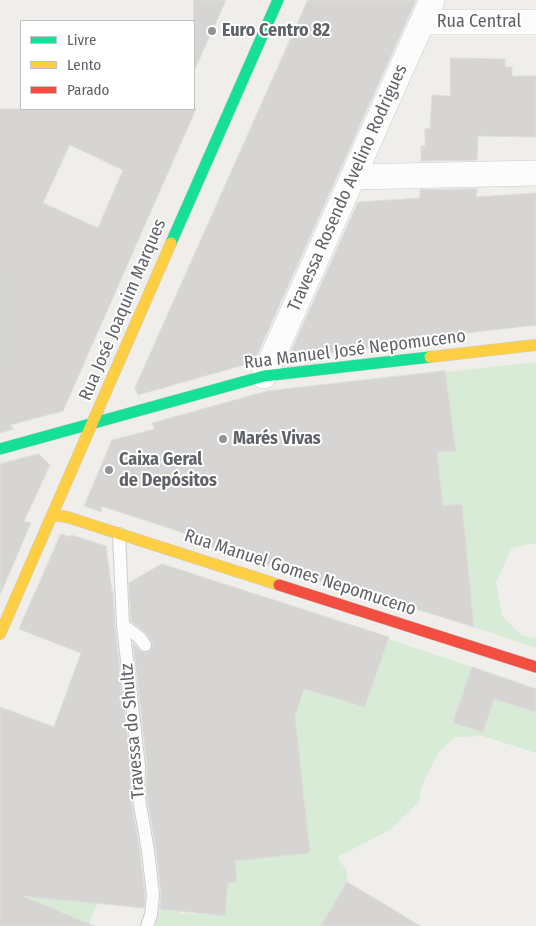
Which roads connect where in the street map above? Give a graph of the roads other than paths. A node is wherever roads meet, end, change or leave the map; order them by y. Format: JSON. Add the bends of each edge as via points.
{"nodes":[{"id":1,"x":278,"y":0,"type":"edge"},
{"id":2,"x":427,"y":11,"type":"edge"},
{"id":3,"x":536,"y":22,"type":"edge"},
{"id":4,"x":536,"y":173,"type":"edge"},
{"id":5,"x":354,"y":177,"type":"junction"},
{"id":6,"x":536,"y":345,"type":"edge"},
{"id":7,"x":264,"y":376,"type":"junction"},
{"id":8,"x":94,"y":422,"type":"junction"},
{"id":9,"x":0,"y":449,"type":"edge"},
{"id":10,"x":53,"y":515,"type":"junction"},
{"id":11,"x":119,"y":534,"type":"junction"},
{"id":12,"x":123,"y":625,"type":"junction"},
{"id":13,"x":0,"y":634,"type":"edge"},
{"id":14,"x":145,"y":645,"type":"dead end"},
{"id":15,"x":536,"y":667,"type":"edge"},
{"id":16,"x":147,"y":926,"type":"edge"}],
"edges":[{"from":1,"to":8,"type":"street","name":"Rua José Joaquim Marques"},
{"from":2,"to":3,"type":"street","name":"Rua Central"},
{"from":2,"to":5,"type":"street","name":"Travessa Rosendo Avelino Rodrigues"},
{"from":4,"to":5,"type":"street"},
{"from":5,"to":7,"type":"street","name":"Travessa Rosendo Avelino Rodrigues"},
{"from":6,"to":7,"type":"street","name":"Rua Manuel José Nepomuceno"},
{"from":7,"to":8,"type":"street","name":"Rua Manuel José Nepomuceno"},
{"from":8,"to":9,"type":"street","name":"Rua Manuel José Nepomuceno"},
{"from":8,"to":10,"type":"street","name":"Rua José Joaquim Marques"},
{"from":10,"to":11,"type":"street","name":"Rua Manuel Gomes Nepomuceno"},
{"from":10,"to":13,"type":"street","name":"Rua José Joaquim Marques"},
{"from":11,"to":12,"type":"lane","name":"Travessa do Shultz"},
{"from":11,"to":15,"type":"street","name":"Rua Manuel Gomes Nepomuceno"},
{"from":12,"to":14,"type":"lane"},
{"from":12,"to":16,"type":"lane","name":"Travessa do Shultz","via":[[139,767],[138,793],[152,895]]}]}
